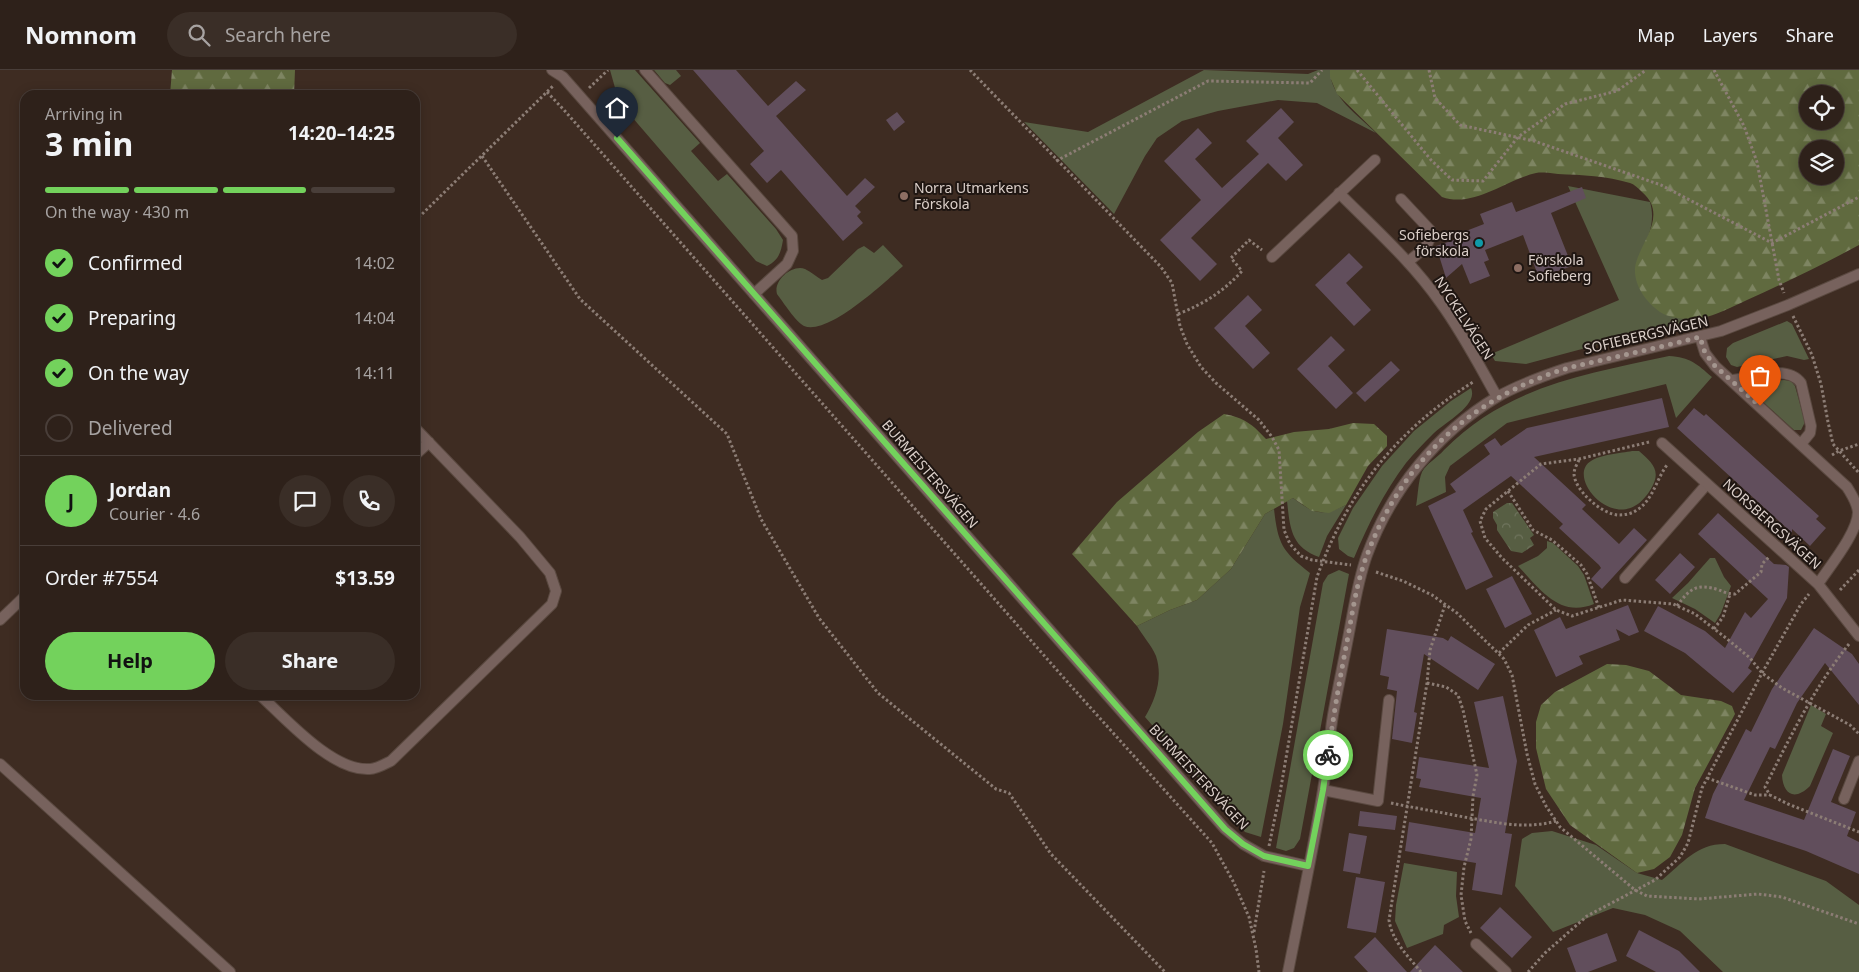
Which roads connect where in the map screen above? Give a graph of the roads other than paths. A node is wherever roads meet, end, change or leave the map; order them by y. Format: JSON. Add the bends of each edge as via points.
{"nodes":[{"id":1,"x":552,"y":70,"type":"edge"},
{"id":2,"x":645,"y":70,"type":"edge"},
{"id":3,"x":566,"y":73,"type":"edge"},
{"id":4,"x":1374,"y":160,"type":"dead end"},
{"id":5,"x":1340,"y":193,"type":"junction"},
{"id":6,"x":1400,"y":199,"type":"dead end"},
{"id":7,"x":1272,"y":256,"type":"road end"},
{"id":8,"x":1408,"y":262,"type":"junction"},
{"id":9,"x":1859,"y":274,"type":"edge"},
{"id":10,"x":754,"y":294,"type":"junction"},
{"id":11,"x":1700,"y":337,"type":"junction"},
{"id":12,"x":1733,"y":380,"type":"junction"},
{"id":13,"x":1497,"y":397,"type":"junction"},
{"id":14,"x":420,"y":433,"type":"edge"},
{"id":15,"x":429,"y":442,"type":"junction"},
{"id":16,"x":1662,"y":443,"type":"dead end"},
{"id":17,"x":1801,"y":444,"type":"junction"},
{"id":18,"x":420,"y":450,"type":"edge"},
{"id":19,"x":1708,"y":484,"type":"junction"},
{"id":20,"x":1624,"y":578,"type":"dead end"},
{"id":21,"x":1818,"y":584,"type":"junction"},
{"id":22,"x":20,"y":601,"type":"edge"},
{"id":23,"x":0,"y":620,"type":"edge"},
{"id":24,"x":1858,"y":635,"type":"edge"},
{"id":25,"x":266,"y":700,"type":"edge"},
{"id":26,"x":1389,"y":700,"type":"dead end"},
{"id":27,"x":1859,"y":761,"type":"edge"},
{"id":28,"x":0,"y":764,"type":"edge"},
{"id":29,"x":1323,"y":790,"type":"junction"},
{"id":30,"x":1844,"y":799,"type":"dead end"},
{"id":31,"x":1308,"y":866,"type":"junction"},
{"id":32,"x":1476,"y":944,"type":"road end"},
{"id":33,"x":230,"y":972,"type":"edge"},
{"id":34,"x":1288,"y":972,"type":"edge"},
{"id":35,"x":1506,"y":972,"type":"edge"}],
"edges":[{"from":1,"to":3,"type":"street","name":"BURMEISTERSVÄGEN"},
{"from":2,"to":10,"type":"street","via":[[792,236],[794,251],[788,264]]},
{"from":3,"to":10,"type":"street","name":"BURMEISTERSVÄGEN"},
{"from":4,"to":5,"type":"street"},
{"from":5,"to":7,"type":"street"},
{"from":5,"to":8,"type":"street","name":"NYCKELVÄGEN"},
{"from":6,"to":8,"type":"street","via":[[1430,230],[1431,236]]},
{"from":8,"to":13,"type":"street","name":"NYCKELVÄGEN","via":[[1462,334]]},
{"from":9,"to":11,"type":"street","name":"SOFIEBERGSVÄGEN","via":[[1788,305]]},
{"from":10,"to":31,"type":"street","name":"BURMEISTERSVÄGEN","via":[[1225,829],[1264,856]]},
{"from":11,"to":12,"type":"street","name":"NORSBERGSVÄGEN","via":[[1705,353]]},
{"from":11,"to":13,"type":"street","name":"SOFIEBERGSVÄGEN","via":[[1567,368]]},
{"from":12,"to":17,"type":"street","name":"NORSBERGSVÄGEN"},
{"from":12,"to":17,"type":"street","via":[[1782,372],[1797,377],[1811,426],[1810,433]]},
{"from":13,"to":29,"type":"street","name":"SOFIEBERGSVÄGEN","via":[[1436,445],[1417,466],[1396,495],[1379,528],[1358,588],[1333,716]]},
{"from":14,"to":15,"type":"street"},
{"from":15,"to":18,"type":"street"},
{"from":15,"to":25,"type":"street","via":[[550,573],[556,591],[552,604],[391,761],[371,770],[349,767],[328,756]]},
{"from":16,"to":19,"type":"street","name":"NORSBERGSVÄGEN"},
{"from":17,"to":21,"type":"street","name":"NORSBERGSVÄGEN","via":[[1847,487],[1858,513],[1853,530]]},
{"from":19,"to":20,"type":"street","name":"NORSBERGSVÄGEN"},
{"from":19,"to":21,"type":"street","name":"NORSBERGSVÄGEN"},
{"from":21,"to":24,"type":"street","name":"NORSBERGSVÄGEN"},
{"from":22,"to":23,"type":"street"},
{"from":26,"to":29,"type":"street","via":[[1378,801]]},
{"from":27,"to":30,"type":"street"},
{"from":28,"to":33,"type":"street"},
{"from":29,"to":31,"type":"street","name":"SOFIEBERGSVÄGEN"},
{"from":31,"to":34,"type":"street","name":"SOFIEBERGSVÄGEN"},
{"from":32,"to":35,"type":"street"}]}
